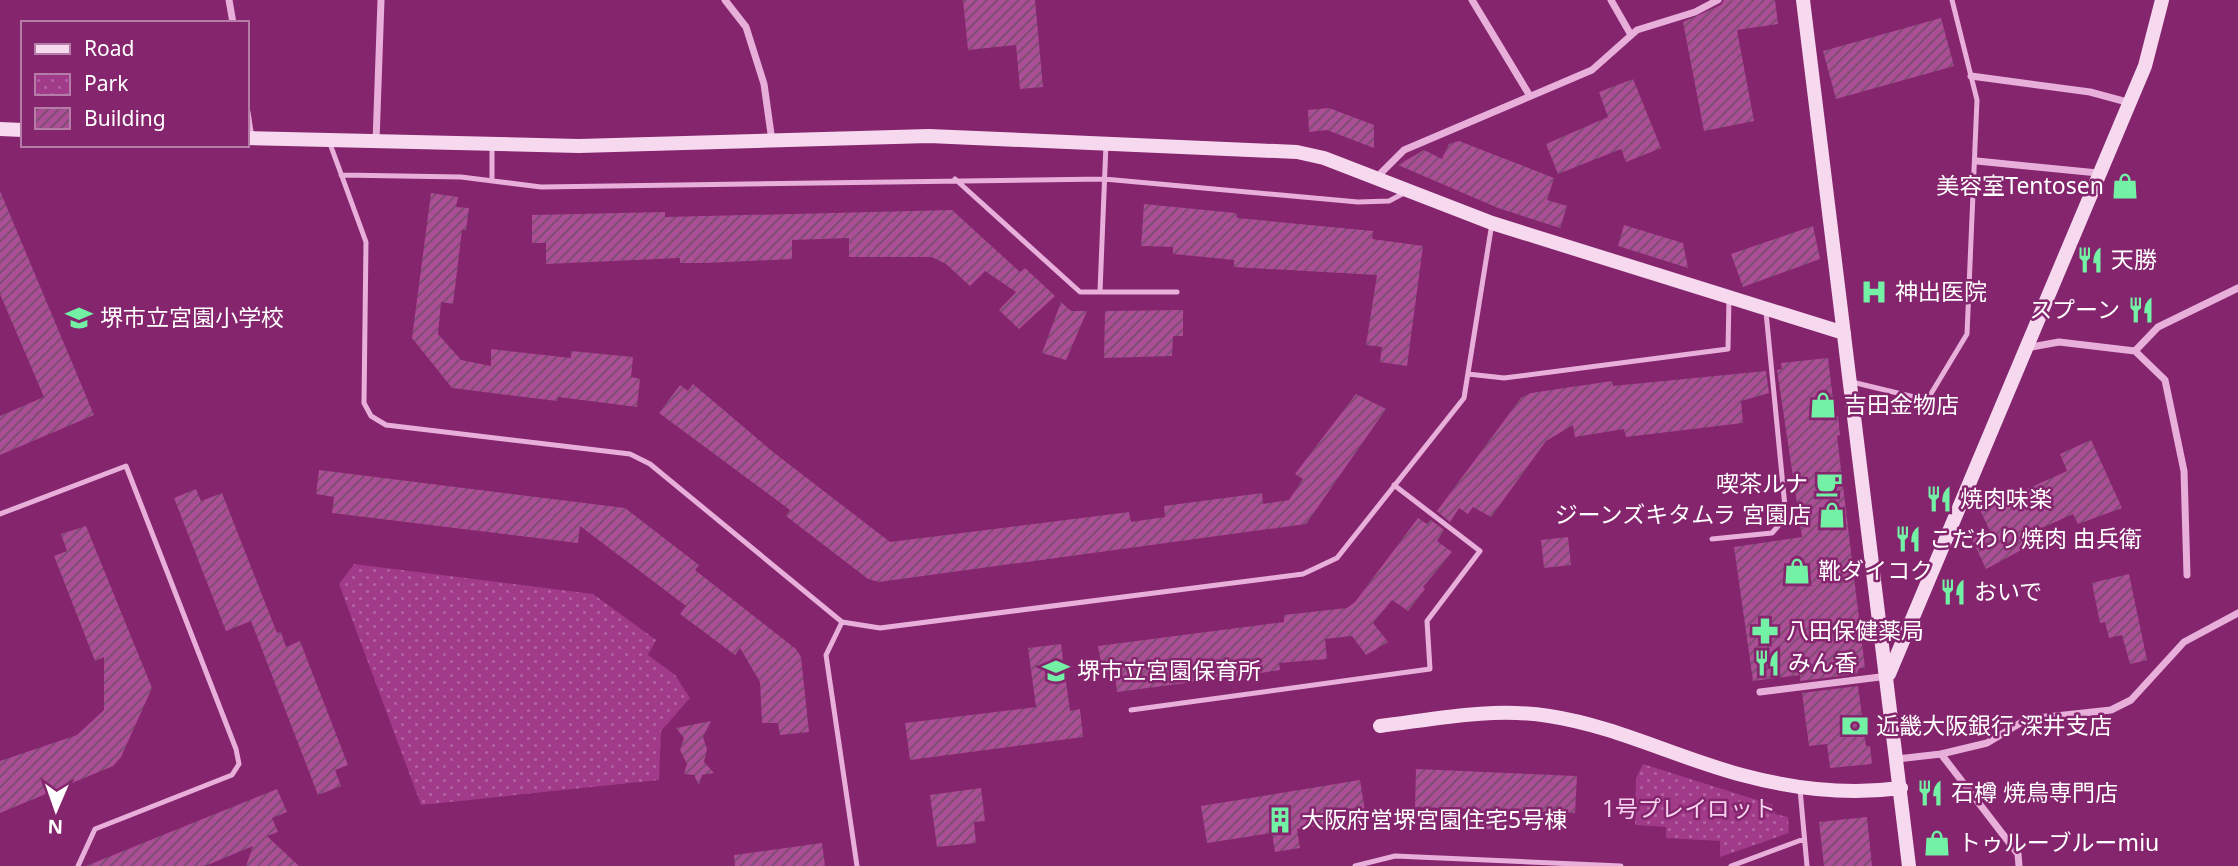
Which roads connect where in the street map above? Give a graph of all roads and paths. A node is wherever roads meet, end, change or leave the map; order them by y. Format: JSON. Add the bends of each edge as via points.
{"nodes":[{"id":1,"x":229,"y":0,"type":"edge"},
{"id":2,"x":381,"y":0,"type":"edge"},
{"id":3,"x":725,"y":0,"type":"edge"},
{"id":4,"x":1472,"y":0,"type":"edge"},
{"id":5,"x":1611,"y":0,"type":"edge"},
{"id":6,"x":1718,"y":0,"type":"edge"},
{"id":7,"x":1803,"y":0,"type":"edge"},
{"id":8,"x":1952,"y":0,"type":"edge"},
{"id":9,"x":2162,"y":0,"type":"edge"},
{"id":10,"x":233,"y":21,"type":"edge"},
{"id":11,"x":1631,"y":35,"type":"junction"},
{"id":12,"x":1970,"y":76,"type":"junction"},
{"id":13,"x":1530,"y":96,"type":"junction"},
{"id":14,"x":2127,"y":102,"type":"junction"},
{"id":15,"x":0,"y":129,"type":"edge"},
{"id":16,"x":21,"y":130,"type":"edge"},
{"id":17,"x":249,"y":138,"type":"edge"},
{"id":18,"x":329,"y":141,"type":"junction"},
{"id":19,"x":376,"y":142,"type":"junction"},
{"id":20,"x":772,"y":142,"type":"junction"},
{"id":21,"x":492,"y":144,"type":"junction"},
{"id":22,"x":1106,"y":144,"type":"junction"},
{"id":23,"x":1977,"y":161,"type":"junction"},
{"id":24,"x":2098,"y":173,"type":"junction"},
{"id":25,"x":341,"y":175,"type":"junction"},
{"id":26,"x":955,"y":179,"type":"junction"},
{"id":27,"x":1104,"y":179,"type":"junction"},
{"id":28,"x":1376,"y":179,"type":"junction"},
{"id":29,"x":492,"y":181,"type":"junction"},
{"id":30,"x":1406,"y":191,"type":"junction"},
{"id":31,"x":1492,"y":223,"type":"junction"},
{"id":32,"x":2238,"y":289,"type":"edge"},
{"id":33,"x":1100,"y":292,"type":"junction"},
{"id":34,"x":1177,"y":292,"type":"dead end"},
{"id":35,"x":1729,"y":298,"type":"junction"},
{"id":36,"x":1766,"y":309,"type":"junction"},
{"id":37,"x":1844,"y":333,"type":"junction"},
{"id":38,"x":2025,"y":348,"type":"junction"},
{"id":39,"x":2135,"y":351,"type":"junction"},
{"id":40,"x":1468,"y":374,"type":"junction"},
{"id":41,"x":1851,"y":382,"type":"junction"},
{"id":42,"x":1394,"y":485,"type":"junction"},
{"id":43,"x":0,"y":514,"type":"edge"},
{"id":44,"x":1712,"y":539,"type":"dead end"},
{"id":45,"x":2187,"y":575,"type":"dead end"},
{"id":46,"x":2238,"y":613,"type":"edge"},
{"id":47,"x":842,"y":622,"type":"junction"},
{"id":48,"x":1888,"y":676,"type":"junction"},
{"id":49,"x":1760,"y":692,"type":"dead end"},
{"id":50,"x":1130,"y":710,"type":"dead end"},
{"id":51,"x":1380,"y":726,"type":"dead end"},
{"id":52,"x":1941,"y":754,"type":"junction"},
{"id":53,"x":1897,"y":759,"type":"junction"},
{"id":54,"x":1799,"y":788,"type":"junction"},
{"id":55,"x":1900,"y":789,"type":"junction"},
{"id":56,"x":1804,"y":839,"type":"junction"},
{"id":57,"x":1526,"y":864,"type":"edge"},
{"id":58,"x":78,"y":866,"type":"edge"},
{"id":59,"x":858,"y":866,"type":"edge"},
{"id":60,"x":1355,"y":866,"type":"edge"},
{"id":61,"x":1621,"y":866,"type":"edge"},
{"id":62,"x":1731,"y":866,"type":"edge"},
{"id":63,"x":1807,"y":866,"type":"edge"},
{"id":64,"x":1909,"y":866,"type":"edge"},
{"id":65,"x":2019,"y":866,"type":"edge"}],
"edges":[{"from":1,"to":10,"type":"street"},
{"from":2,"to":19,"type":"street"},
{"from":3,"to":20,"type":"street","via":[[746,27],[764,84]]},
{"from":4,"to":13,"type":"street"},
{"from":5,"to":11,"type":"street"},
{"from":6,"to":11,"type":"street"},
{"from":7,"to":37,"type":"street"},
{"from":8,"to":12,"type":"lane"},
{"from":9,"to":14,"type":"street","via":[[2145,66]]},
{"from":11,"to":13,"type":"street","via":[[1592,70]]},
{"from":12,"to":14,"type":"street","via":[[2090,92]]},
{"from":12,"to":23,"type":"lane","via":[[1976,100]]},
{"from":13,"to":28,"type":"street","via":[[1404,150]]},
{"from":14,"to":24,"type":"street"},
{"from":15,"to":16,"type":"street"},
{"from":17,"to":18,"type":"street"},
{"from":18,"to":19,"type":"street"},
{"from":18,"to":25,"type":"lane"},
{"from":19,"to":21,"type":"street"},
{"from":20,"to":21,"type":"street"},
{"from":20,"to":22,"type":"street","via":[[929,136]]},
{"from":21,"to":29,"type":"lane"},
{"from":22,"to":27,"type":"lane"},
{"from":22,"to":28,"type":"street","via":[[1297,152]]},
{"from":23,"to":24,"type":"street"},
{"from":23,"to":41,"type":"lane","via":[[1969,232],[1968,334],[1952,363],[1929,397]]},
{"from":24,"to":38,"type":"street"},
{"from":25,"to":29,"type":"lane"},
{"from":25,"to":47,"type":"lane","via":[[366,242],[364,402],[371,416],[386,425],[630,454],[650,464]]},
{"from":26,"to":27,"type":"lane"},
{"from":26,"to":29,"type":"lane","via":[[541,187]]},
{"from":26,"to":33,"type":"lane","via":[[1080,292]]},
{"from":27,"to":30,"type":"lane","via":[[1358,202],[1389,201]]},
{"from":27,"to":33,"type":"lane"},
{"from":28,"to":30,"type":"street"},
{"from":30,"to":31,"type":"street"},
{"from":31,"to":35,"type":"street"},
{"from":31,"to":40,"type":"lane"},
{"from":32,"to":39,"type":"street","via":[[2158,327]]},
{"from":33,"to":34,"type":"lane"},
{"from":35,"to":36,"type":"street"},
{"from":35,"to":40,"type":"lane","via":[[1728,349],[1504,379]]},
{"from":36,"to":37,"type":"street"},
{"from":36,"to":44,"type":"lane","via":[[1786,517],[1772,533]]},
{"from":37,"to":41,"type":"street"},
{"from":38,"to":39,"type":"street","via":[[2059,342]]},
{"from":38,"to":48,"type":"street"},
{"from":39,"to":45,"type":"street","via":[[2165,380],[2177,431],[2184,471]]},
{"from":40,"to":42,"type":"lane","via":[[1464,398]]},
{"from":41,"to":48,"type":"street"},
{"from":42,"to":47,"type":"lane","via":[[1337,558],[1303,574],[880,628]]},
{"from":42,"to":50,"type":"lane","via":[[1480,551],[1427,621],[1430,669]]},
{"from":43,"to":58,"type":"lane","via":[[126,466],[236,749],[239,764],[232,775],[95,829]]},
{"from":46,"to":52,"type":"street","via":[[2184,642],[2131,700],[2111,710],[2027,719],[1987,743]]},
{"from":47,"to":59,"type":"lane","via":[[826,654]]},
{"from":48,"to":49,"type":"street"},
{"from":48,"to":53,"type":"street"},
{"from":51,"to":54,"type":"street","via":[[1484,713],[1548,716],[1597,726],[1741,775]]},
{"from":52,"to":53,"type":"street"},
{"from":52,"to":65,"type":"street","via":[[2018,854]]},
{"from":53,"to":55,"type":"street"},
{"from":54,"to":55,"type":"street"},
{"from":54,"to":56,"type":"lane"},
{"from":55,"to":64,"type":"street"},
{"from":56,"to":62,"type":"lane"},
{"from":56,"to":63,"type":"lane"},
{"from":57,"to":60,"type":"lane","via":[[1395,856]]},
{"from":57,"to":61,"type":"lane"}]}
